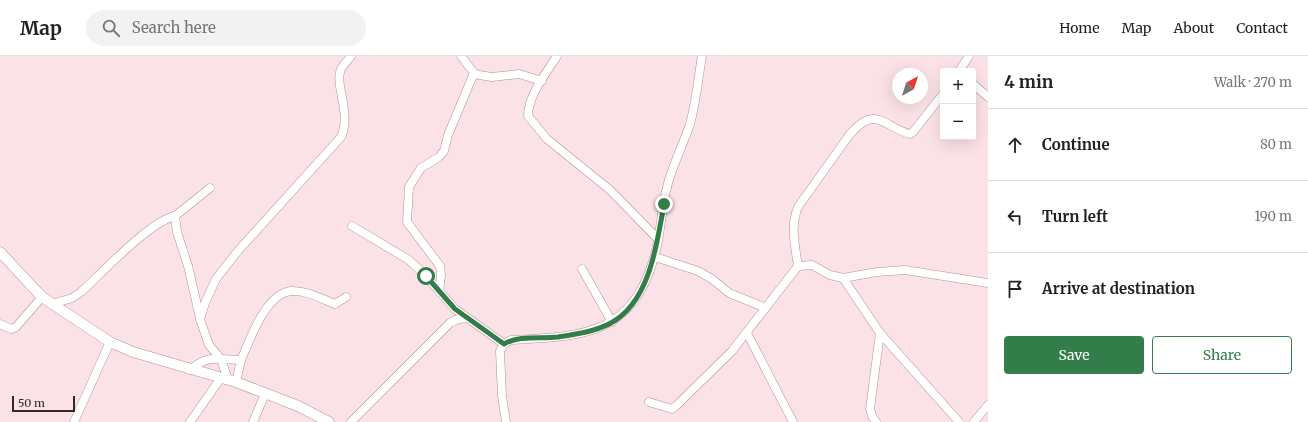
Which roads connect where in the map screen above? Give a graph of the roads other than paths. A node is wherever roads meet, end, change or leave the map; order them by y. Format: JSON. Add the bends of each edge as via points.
{"nodes":[{"id":1,"x":351,"y":56,"type":"edge"},
{"id":2,"x":461,"y":56,"type":"edge"},
{"id":3,"x":557,"y":56,"type":"edge"},
{"id":4,"x":702,"y":56,"type":"edge"},
{"id":5,"x":969,"y":56,"type":"edge"},
{"id":6,"x":961,"y":68,"type":"edge"},
{"id":7,"x":474,"y":72,"type":"junction"},
{"id":8,"x":542,"y":81,"type":"junction"},
{"id":9,"x":976,"y":87,"type":"edge"},
{"id":10,"x":988,"y":97,"type":"edge"},
{"id":11,"x":940,"y":98,"type":"edge"},
{"id":12,"x":210,"y":188,"type":"dead end"},
{"id":13,"x":175,"y":216,"type":"junction"},
{"id":14,"x":352,"y":226,"type":"dead end"},
{"id":15,"x":658,"y":239,"type":"junction"},
{"id":16,"x":0,"y":252,"type":"edge"},
{"id":17,"x":655,"y":257,"type":"junction"},
{"id":18,"x":798,"y":266,"type":"junction"},
{"id":19,"x":582,"y":269,"type":"dead end"},
{"id":20,"x":843,"y":278,"type":"junction"},
{"id":21,"x":988,"y":283,"type":"edge"},
{"id":22,"x":439,"y":292,"type":"junction"},
{"id":23,"x":42,"y":297,"type":"junction"},
{"id":24,"x":346,"y":297,"type":"dead end"},
{"id":25,"x":52,"y":304,"type":"junction"},
{"id":26,"x":766,"y":308,"type":"junction"},
{"id":27,"x":466,"y":318,"type":"junction"},
{"id":28,"x":200,"y":319,"type":"junction"},
{"id":29,"x":612,"y":322,"type":"junction"},
{"id":30,"x":0,"y":324,"type":"edge"},
{"id":31,"x":747,"y":333,"type":"junction"},
{"id":32,"x":880,"y":333,"type":"junction"},
{"id":33,"x":110,"y":342,"type":"junction"},
{"id":34,"x":504,"y":344,"type":"junction"},
{"id":35,"x":221,"y":359,"type":"junction"},
{"id":36,"x":241,"y":360,"type":"junction"},
{"id":37,"x":190,"y":370,"type":"junction"},
{"id":38,"x":228,"y":380,"type":"junction"},
{"id":39,"x":265,"y":394,"type":"junction"},
{"id":40,"x":649,"y":402,"type":"dead end"},
{"id":41,"x":988,"y":405,"type":"edge"},
{"id":42,"x":74,"y":422,"type":"edge"},
{"id":43,"x":190,"y":422,"type":"edge"},
{"id":44,"x":253,"y":422,"type":"edge"},
{"id":45,"x":329,"y":422,"type":"edge"},
{"id":46,"x":351,"y":422,"type":"edge"},
{"id":47,"x":506,"y":422,"type":"edge"},
{"id":48,"x":793,"y":422,"type":"edge"},
{"id":49,"x":876,"y":422,"type":"edge"},
{"id":50,"x":959,"y":422,"type":"edge"},
{"id":51,"x":974,"y":422,"type":"edge"}],
"edges":[{"from":1,"to":28,"type":"street","via":[[341,69],[340,77],[346,119],[341,137],[216,279]]},
{"from":2,"to":7,"type":"street"},
{"from":3,"to":8,"type":"street"},
{"from":4,"to":15,"type":"street","via":[[689,125],[667,187]]},
{"from":5,"to":6,"type":"street"},
{"from":7,"to":8,"type":"street","via":[[492,77],[519,74]]},
{"from":7,"to":22,"type":"street","via":[[444,151],[421,168],[409,188],[406,222],[440,266]]},
{"from":8,"to":15,"type":"street","via":[[528,110],[531,122],[547,139],[610,190]]},
{"from":9,"to":10,"type":"street"},
{"from":11,"to":18,"type":"street","via":[[910,134],[882,120],[870,120],[858,125],[850,134],[798,207],[794,233]]},
{"from":12,"to":13,"type":"street"},
{"from":13,"to":25,"type":"street","via":[[153,226],[81,292],[72,298]]},
{"from":13,"to":28,"type":"street","via":[[176,232],[188,266]]},
{"from":14,"to":22,"type":"street","via":[[409,260]]},
{"from":15,"to":17,"type":"street"},
{"from":16,"to":23,"type":"street"},
{"from":17,"to":26,"type":"street","via":[[698,271],[729,294]]},
{"from":17,"to":29,"type":"street","via":[[647,280],[632,304]]},
{"from":18,"to":20,"type":"street","via":[[812,265],[830,275]]},
{"from":18,"to":26,"type":"street"},
{"from":19,"to":29,"type":"street"},
{"from":20,"to":21,"type":"street","via":[[905,270]]},
{"from":20,"to":32,"type":"street"},
{"from":22,"to":27,"type":"street"},
{"from":23,"to":25,"type":"street"},
{"from":23,"to":30,"type":"street","via":[[16,327]]},
{"from":24,"to":36,"type":"street","via":[[335,304],[302,292],[290,291],[280,295],[255,326]]},
{"from":25,"to":33,"type":"street"},
{"from":26,"to":31,"type":"street"},
{"from":27,"to":34,"type":"street"},
{"from":27,"to":46,"type":"street","via":[[450,323]]},
{"from":28,"to":35,"type":"street","via":[[209,345]]},
{"from":29,"to":34,"type":"street","via":[[583,333],[511,340]]},
{"from":31,"to":40,"type":"street","via":[[672,409]]},
{"from":31,"to":48,"type":"street"},
{"from":32,"to":49,"type":"street","via":[[870,409]]},
{"from":32,"to":50,"type":"street"},
{"from":33,"to":37,"type":"street"},
{"from":33,"to":42,"type":"street"},
{"from":34,"to":47,"type":"street","via":[[500,351]]},
{"from":35,"to":36,"type":"street"},
{"from":35,"to":37,"type":"street","via":[[210,358]]},
{"from":35,"to":38,"type":"street"},
{"from":36,"to":38,"type":"street"},
{"from":37,"to":38,"type":"street"},
{"from":38,"to":39,"type":"street"},
{"from":38,"to":43,"type":"street"},
{"from":39,"to":44,"type":"street"},
{"from":39,"to":45,"type":"street","via":[[298,406]]},
{"from":41,"to":51,"type":"street"}]}
